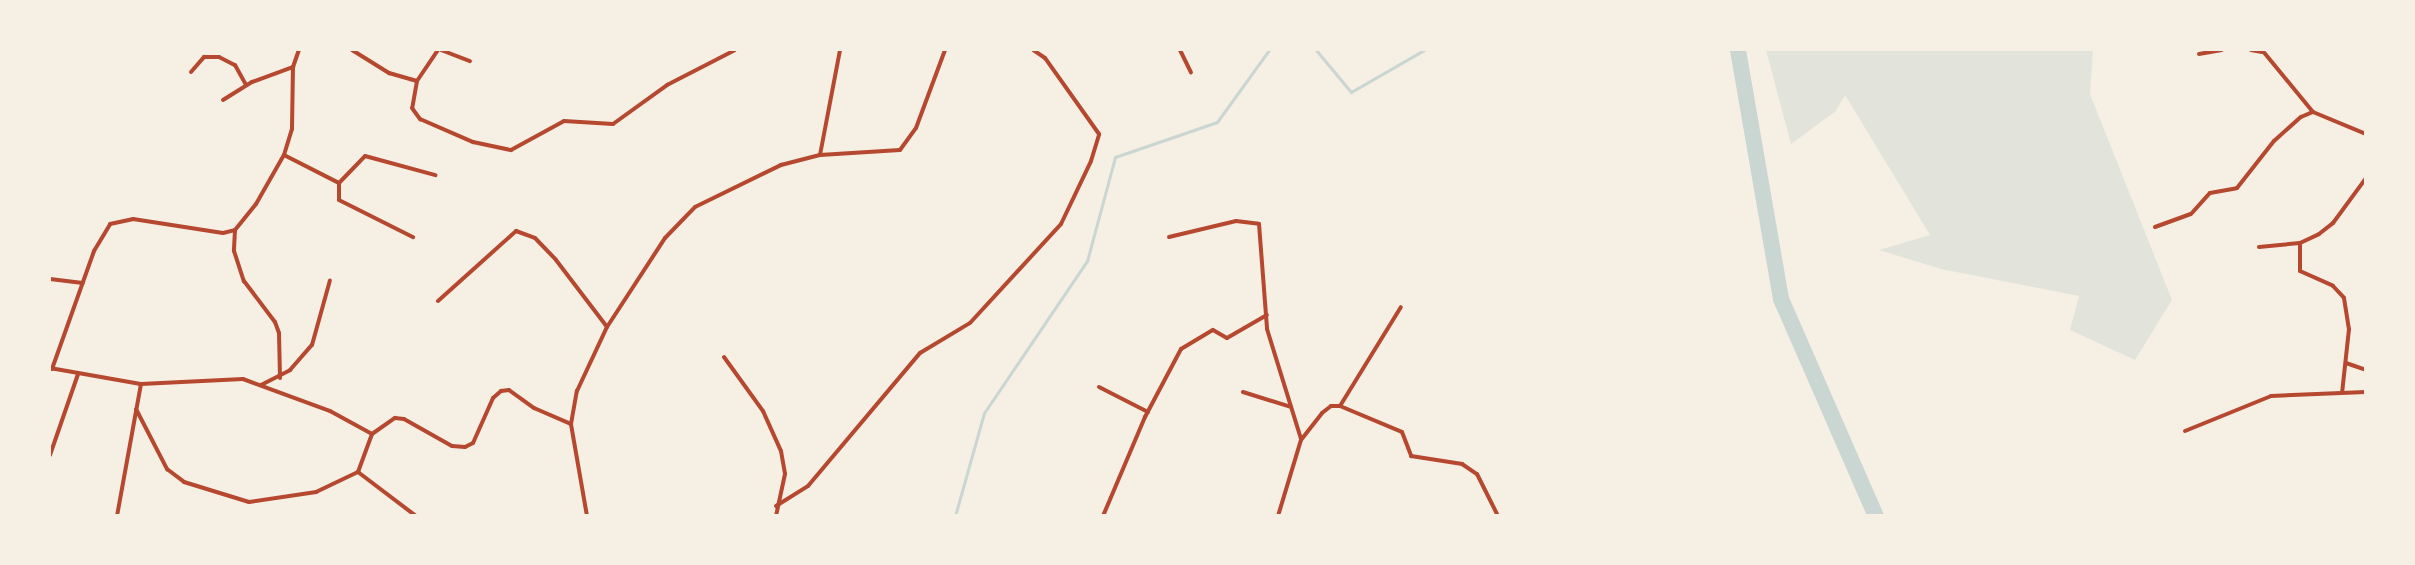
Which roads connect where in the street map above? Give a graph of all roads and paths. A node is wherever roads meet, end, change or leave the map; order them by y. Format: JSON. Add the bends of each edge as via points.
{"nodes":[{"id":1,"x":299,"y":50,"type":"edge"},
{"id":2,"x":352,"y":50,"type":"edge"},
{"id":3,"x":440,"y":50,"type":"edge"},
{"id":4,"x":735,"y":50,"type":"edge"},
{"id":5,"x":840,"y":50,"type":"edge"},
{"id":6,"x":945,"y":50,"type":"edge"},
{"id":7,"x":1033,"y":50,"type":"edge"},
{"id":8,"x":1180,"y":50,"type":"edge"},
{"id":9,"x":2222,"y":50,"type":"edge"},
{"id":10,"x":2251,"y":50,"type":"edge"},
{"id":11,"x":2262,"y":51,"type":"edge"},
{"id":12,"x":2199,"y":54,"type":"dead end"},
{"id":13,"x":470,"y":61,"type":"dead end"},
{"id":14,"x":292,"y":67,"type":"junction"},
{"id":15,"x":191,"y":72,"type":"dead end"},
{"id":16,"x":1191,"y":73,"type":"dead end"},
{"id":17,"x":417,"y":81,"type":"junction"},
{"id":18,"x":246,"y":85,"type":"junction"},
{"id":19,"x":223,"y":100,"type":"dead end"},
{"id":20,"x":2313,"y":112,"type":"junction"},
{"id":21,"x":2366,"y":134,"type":"edge"},
{"id":22,"x":284,"y":155,"type":"junction"},
{"id":23,"x":820,"y":155,"type":"junction"},
{"id":24,"x":435,"y":175,"type":"dead end"},
{"id":25,"x":2366,"y":178,"type":"edge"},
{"id":26,"x":339,"y":183,"type":"junction"},
{"id":27,"x":2156,"y":227,"type":"dead end"},
{"id":28,"x":235,"y":230,"type":"junction"},
{"id":29,"x":413,"y":237,"type":"dead end"},
{"id":30,"x":1169,"y":237,"type":"dead end"},
{"id":31,"x":2300,"y":243,"type":"junction"},
{"id":32,"x":2259,"y":247,"type":"dead end"},
{"id":33,"x":50,"y":279,"type":"edge"},
{"id":34,"x":330,"y":280,"type":"dead end"},
{"id":35,"x":83,"y":283,"type":"junction"},
{"id":36,"x":438,"y":301,"type":"dead end"},
{"id":37,"x":1401,"y":307,"type":"dead end"},
{"id":38,"x":1267,"y":315,"type":"junction"},
{"id":39,"x":607,"y":327,"type":"junction"},
{"id":40,"x":724,"y":357,"type":"dead end"},
{"id":41,"x":2346,"y":363,"type":"junction"},
{"id":42,"x":51,"y":369,"type":"edge"},
{"id":43,"x":2366,"y":370,"type":"edge"},
{"id":44,"x":78,"y":374,"type":"junction"},
{"id":45,"x":280,"y":378,"type":"junction"},
{"id":46,"x":141,"y":384,"type":"junction"},
{"id":47,"x":261,"y":385,"type":"junction"},
{"id":48,"x":1099,"y":387,"type":"dead end"},
{"id":49,"x":1243,"y":392,"type":"dead end"},
{"id":50,"x":2366,"y":392,"type":"edge"},
{"id":51,"x":2342,"y":393,"type":"junction"},
{"id":52,"x":1340,"y":406,"type":"junction"},
{"id":53,"x":1291,"y":407,"type":"junction"},
{"id":54,"x":136,"y":409,"type":"junction"},
{"id":55,"x":1148,"y":412,"type":"junction"},
{"id":56,"x":571,"y":424,"type":"junction"},
{"id":57,"x":2185,"y":431,"type":"dead end"},
{"id":58,"x":372,"y":434,"type":"junction"},
{"id":59,"x":1301,"y":440,"type":"junction"},
{"id":60,"x":50,"y":455,"type":"edge"},
{"id":61,"x":358,"y":472,"type":"junction"},
{"id":62,"x":776,"y":506,"type":"junction"},
{"id":63,"x":117,"y":516,"type":"edge"},
{"id":64,"x":416,"y":516,"type":"edge"},
{"id":65,"x":587,"y":516,"type":"edge"},
{"id":66,"x":776,"y":516,"type":"edge"},
{"id":67,"x":1102,"y":516,"type":"edge"},
{"id":68,"x":1278,"y":516,"type":"edge"},
{"id":69,"x":1498,"y":516,"type":"edge"}],
"edges":[{"from":1,"to":14,"type":"street"},
{"from":2,"to":17,"type":"street","via":[[389,73]]},
{"from":3,"to":13,"type":"street"},
{"from":3,"to":17,"type":"street"},
{"from":4,"to":17,"type":"street","via":[[667,86],[613,124],[564,121],[511,150],[473,142],[420,119],[411,108]]},
{"from":5,"to":23,"type":"street"},
{"from":6,"to":23,"type":"street","via":[[916,128],[900,150]]},
{"from":7,"to":62,"type":"street","via":[[1051,66],[1099,134],[1091,161],[1061,224],[970,323],[935,342],[912,361],[808,486]]},
{"from":8,"to":16,"type":"street"},
{"from":9,"to":12,"type":"street"},
{"from":10,"to":11,"type":"street"},
{"from":11,"to":20,"type":"street"},
{"from":14,"to":18,"type":"street"},
{"from":14,"to":22,"type":"street","via":[[293,117]]},
{"from":15,"to":18,"type":"street","via":[[204,57],[219,57],[235,65]]},
{"from":18,"to":19,"type":"street"},
{"from":20,"to":21,"type":"street"},
{"from":20,"to":27,"type":"street","via":[[2274,141],[2237,188],[2210,193],[2191,214]]},
{"from":22,"to":26,"type":"street"},
{"from":22,"to":28,"type":"street","via":[[256,204]]},
{"from":23,"to":39,"type":"street","via":[[748,178],[695,207],[658,248]]},
{"from":24,"to":26,"type":"street","via":[[365,156]]},
{"from":25,"to":31,"type":"street","via":[[2333,223]]},
{"from":26,"to":29,"type":"street","via":[[339,200]]},
{"from":28,"to":35,"type":"street","via":[[212,233],[119,219],[110,224],[94,251]]},
{"from":28,"to":45,"type":"street","via":[[234,251],[244,281],[279,333]]},
{"from":30,"to":38,"type":"street","via":[[1236,221],[1259,224]]},
{"from":31,"to":32,"type":"street"},
{"from":31,"to":41,"type":"street","via":[[2300,271],[2334,286],[2344,298],[2349,328]]},
{"from":33,"to":35,"type":"street"},
{"from":34,"to":45,"type":"street","via":[[312,345]]},
{"from":35,"to":42,"type":"street"},
{"from":36,"to":39,"type":"street","via":[[511,235],[525,233],[556,260]]},
{"from":37,"to":52,"type":"street"},
{"from":38,"to":53,"type":"street","via":[[1270,341]]},
{"from":38,"to":55,"type":"street","via":[[1227,338],[1213,330],[1181,349]]},
{"from":39,"to":56,"type":"street","via":[[577,391]]},
{"from":40,"to":62,"type":"street","via":[[763,411],[781,451],[785,474]]},
{"from":41,"to":43,"type":"street"},
{"from":41,"to":51,"type":"street"},
{"from":42,"to":44,"type":"street"},
{"from":44,"to":46,"type":"street"},
{"from":44,"to":60,"type":"street"},
{"from":45,"to":47,"type":"street"},
{"from":46,"to":47,"type":"street","via":[[230,378]]},
{"from":46,"to":54,"type":"street"},
{"from":47,"to":58,"type":"street","via":[[330,411]]},
{"from":48,"to":55,"type":"street"},
{"from":49,"to":53,"type":"street"},
{"from":50,"to":51,"type":"street"},
{"from":51,"to":57,"type":"street","via":[[2271,396]]},
{"from":52,"to":59,"type":"street","via":[[1331,406],[1322,413]]},
{"from":52,"to":69,"type":"street","via":[[1402,432],[1411,456],[1462,464],[1477,474]]},
{"from":53,"to":59,"type":"street"},
{"from":54,"to":61,"type":"street","via":[[167,469],[184,482],[249,502],[316,492]]},
{"from":54,"to":63,"type":"street"},
{"from":55,"to":67,"type":"street"},
{"from":56,"to":58,"type":"street","via":[[534,408],[510,390],[501,390],[493,398],[473,443],[465,447],[452,446],[404,419],[395,418]]},
{"from":56,"to":65,"type":"street"},
{"from":58,"to":61,"type":"street"},
{"from":59,"to":68,"type":"street"},
{"from":61,"to":64,"type":"street"},
{"from":62,"to":66,"type":"street"}]}
